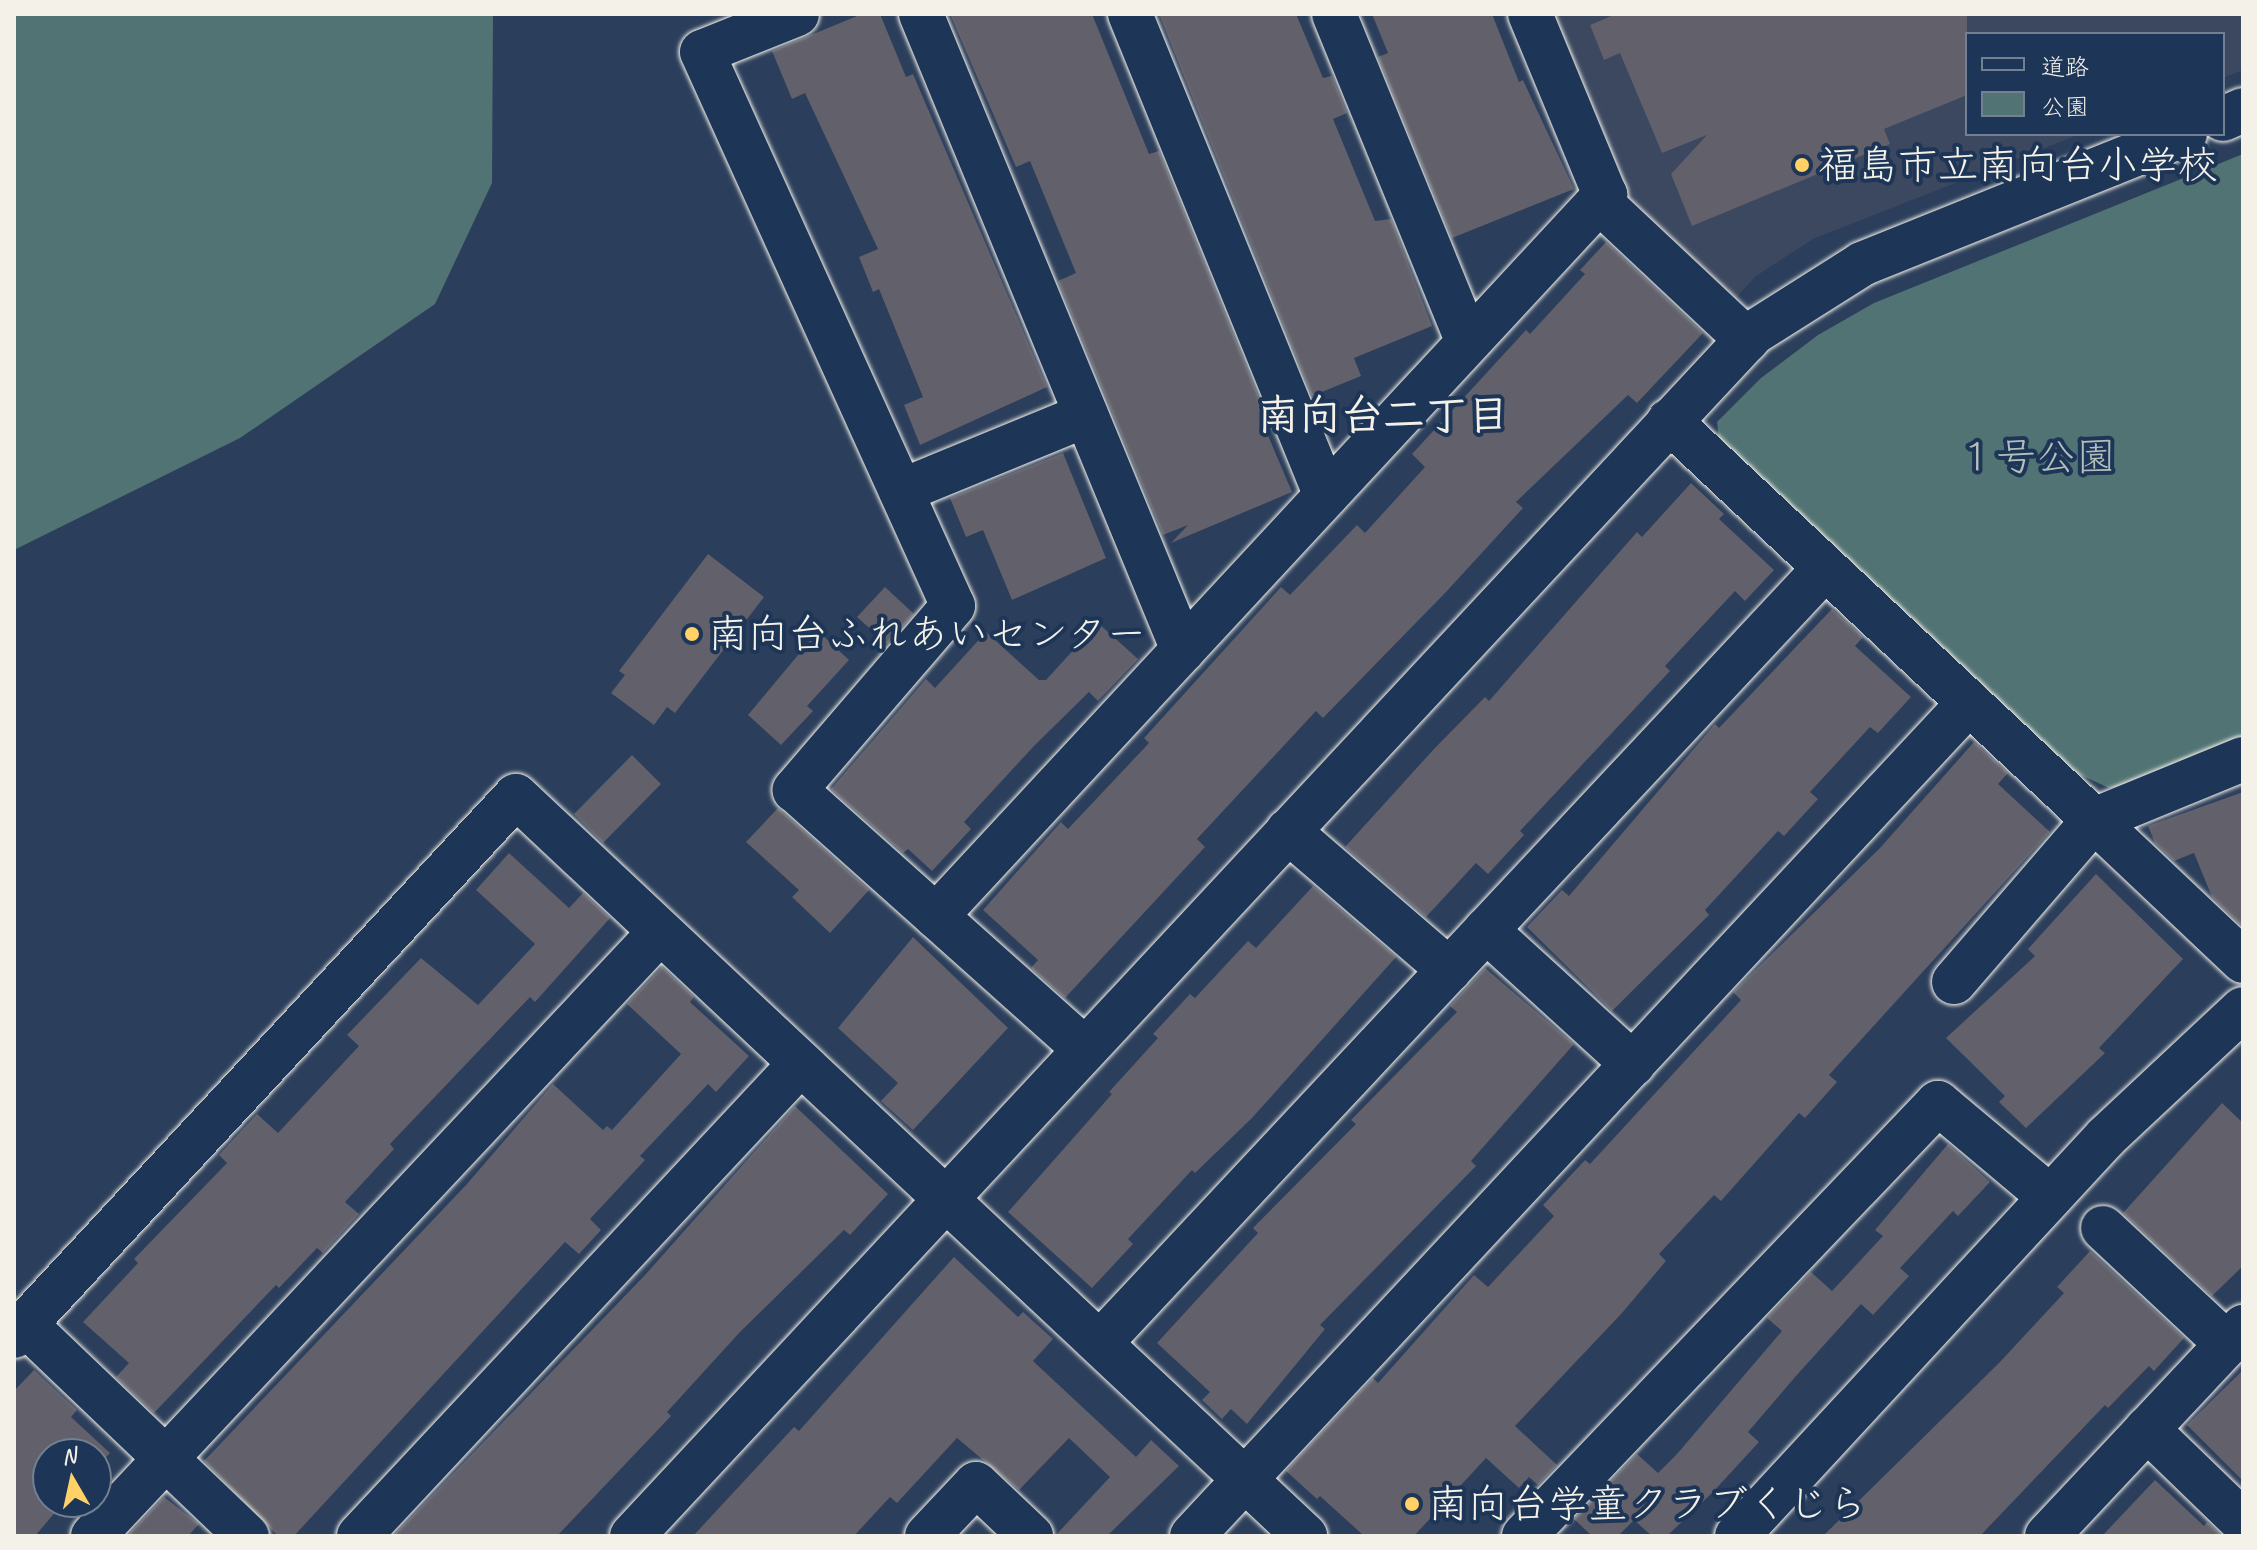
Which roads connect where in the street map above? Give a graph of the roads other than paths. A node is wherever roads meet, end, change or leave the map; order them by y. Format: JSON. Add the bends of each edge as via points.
{"nodes":[{"id":1,"x":797,"y":14,"type":"edge"},
{"id":2,"x":921,"y":14,"type":"edge"},
{"id":3,"x":1130,"y":14,"type":"edge"},
{"id":4,"x":1334,"y":14,"type":"edge"},
{"id":5,"x":1530,"y":14,"type":"edge"},
{"id":6,"x":725,"y":27,"type":"edge"},
{"id":7,"x":2180,"y":136,"type":"edge"},
{"id":8,"x":1599,"y":201,"type":"junction"},
{"id":9,"x":1747,"y":340,"type":"junction"},
{"id":10,"x":1468,"y":342,"type":"junction"},
{"id":11,"x":1086,"y":415,"type":"junction"},
{"id":12,"x":1669,"y":421,"type":"junction"},
{"id":13,"x":901,"y":491,"type":"junction"},
{"id":14,"x":1326,"y":496,"type":"junction"},
{"id":15,"x":1824,"y":569,"type":"junction"},
{"id":16,"x":1183,"y":650,"type":"junction"},
{"id":17,"x":1967,"y":705,"type":"junction"},
{"id":18,"x":2243,"y":759,"type":"edge"},
{"id":19,"x":2094,"y":820,"type":"junction"},
{"id":20,"x":1288,"y":831,"type":"junction"},
{"id":21,"x":936,"y":916,"type":"junction"},
{"id":22,"x":1486,"y":930,"type":"junction"},
{"id":23,"x":660,"y":932,"type":"junction"},
{"id":24,"x":2243,"y":961,"type":"edge"},
{"id":25,"x":1449,"y":970,"type":"junction"},
{"id":26,"x":1954,"y":982,"type":"dead end"},
{"id":27,"x":2243,"y":1009,"type":"edge"},
{"id":28,"x":1085,"y":1049,"type":"junction"},
{"id":29,"x":801,"y":1063,"type":"junction"},
{"id":30,"x":1633,"y":1064,"type":"junction"},
{"id":31,"x":2050,"y":1197,"type":"junction"},
{"id":32,"x":946,"y":1199,"type":"junction"},
{"id":33,"x":2103,"y":1228,"type":"dead end"},
{"id":34,"x":20,"y":1330,"type":"edge"},
{"id":35,"x":2235,"y":1335,"type":"edge"},
{"id":36,"x":1100,"y":1343,"type":"junction"},
{"id":37,"x":2147,"y":1429,"type":"junction"},
{"id":38,"x":166,"y":1458,"type":"junction"},
{"id":39,"x":1245,"y":1480,"type":"junction"},
{"id":40,"x":2243,"y":1522,"type":"edge"},
{"id":41,"x":93,"y":1536,"type":"edge"},
{"id":42,"x":247,"y":1536,"type":"edge"},
{"id":43,"x":359,"y":1536,"type":"edge"},
{"id":44,"x":632,"y":1536,"type":"edge"},
{"id":45,"x":927,"y":1536,"type":"edge"},
{"id":46,"x":1031,"y":1536,"type":"edge"},
{"id":47,"x":1192,"y":1536,"type":"edge"},
{"id":48,"x":1305,"y":1536,"type":"edge"},
{"id":49,"x":1524,"y":1536,"type":"edge"},
{"id":50,"x":1737,"y":1536,"type":"edge"},
{"id":51,"x":2047,"y":1536,"type":"edge"}],
"edges":[{"from":1,"to":6,"type":"street"},
{"from":2,"to":11,"type":"street"},
{"from":3,"to":14,"type":"street"},
{"from":4,"to":10,"type":"street"},
{"from":5,"to":8,"type":"street","via":[[1605,195]]},
{"from":6,"to":13,"type":"street","via":[[702,52]]},
{"from":7,"to":9,"type":"street","via":[[1862,264],[1803,297]]},
{"from":8,"to":9,"type":"street"},
{"from":8,"to":10,"type":"street"},
{"from":9,"to":12,"type":"street"},
{"from":10,"to":14,"type":"street"},
{"from":11,"to":13,"type":"street"},
{"from":11,"to":16,"type":"street"},
{"from":12,"to":15,"type":"street"},
{"from":12,"to":20,"type":"street"},
{"from":13,"to":21,"type":"street","via":[[953,606],[795,790]]},
{"from":14,"to":16,"type":"street"},
{"from":15,"to":17,"type":"street"},
{"from":15,"to":22,"type":"street"},
{"from":16,"to":21,"type":"street"},
{"from":17,"to":19,"type":"street"},
{"from":17,"to":30,"type":"street"},
{"from":18,"to":19,"type":"street"},
{"from":19,"to":24,"type":"street"},
{"from":19,"to":26,"type":"street"},
{"from":20,"to":25,"type":"street"},
{"from":20,"to":28,"type":"street"},
{"from":21,"to":28,"type":"street"},
{"from":22,"to":25,"type":"street"},
{"from":22,"to":30,"type":"street"},
{"from":23,"to":29,"type":"street"},
{"from":23,"to":34,"type":"street","via":[[516,796]]},
{"from":23,"to":38,"type":"street"},
{"from":25,"to":36,"type":"street"},
{"from":27,"to":31,"type":"street"},
{"from":28,"to":32,"type":"street"},
{"from":29,"to":32,"type":"street"},
{"from":29,"to":43,"type":"street"},
{"from":30,"to":39,"type":"street"},
{"from":31,"to":49,"type":"street","via":[[1938,1103]]},
{"from":31,"to":50,"type":"street"},
{"from":32,"to":36,"type":"street"},
{"from":32,"to":44,"type":"street"},
{"from":33,"to":35,"type":"street"},
{"from":34,"to":38,"type":"street"},
{"from":35,"to":37,"type":"street"},
{"from":36,"to":39,"type":"street"},
{"from":37,"to":40,"type":"street"},
{"from":37,"to":51,"type":"street"},
{"from":38,"to":41,"type":"street"},
{"from":38,"to":42,"type":"street"},
{"from":39,"to":47,"type":"street"},
{"from":39,"to":48,"type":"street"},
{"from":45,"to":46,"type":"street","via":[[976,1484]]}]}
